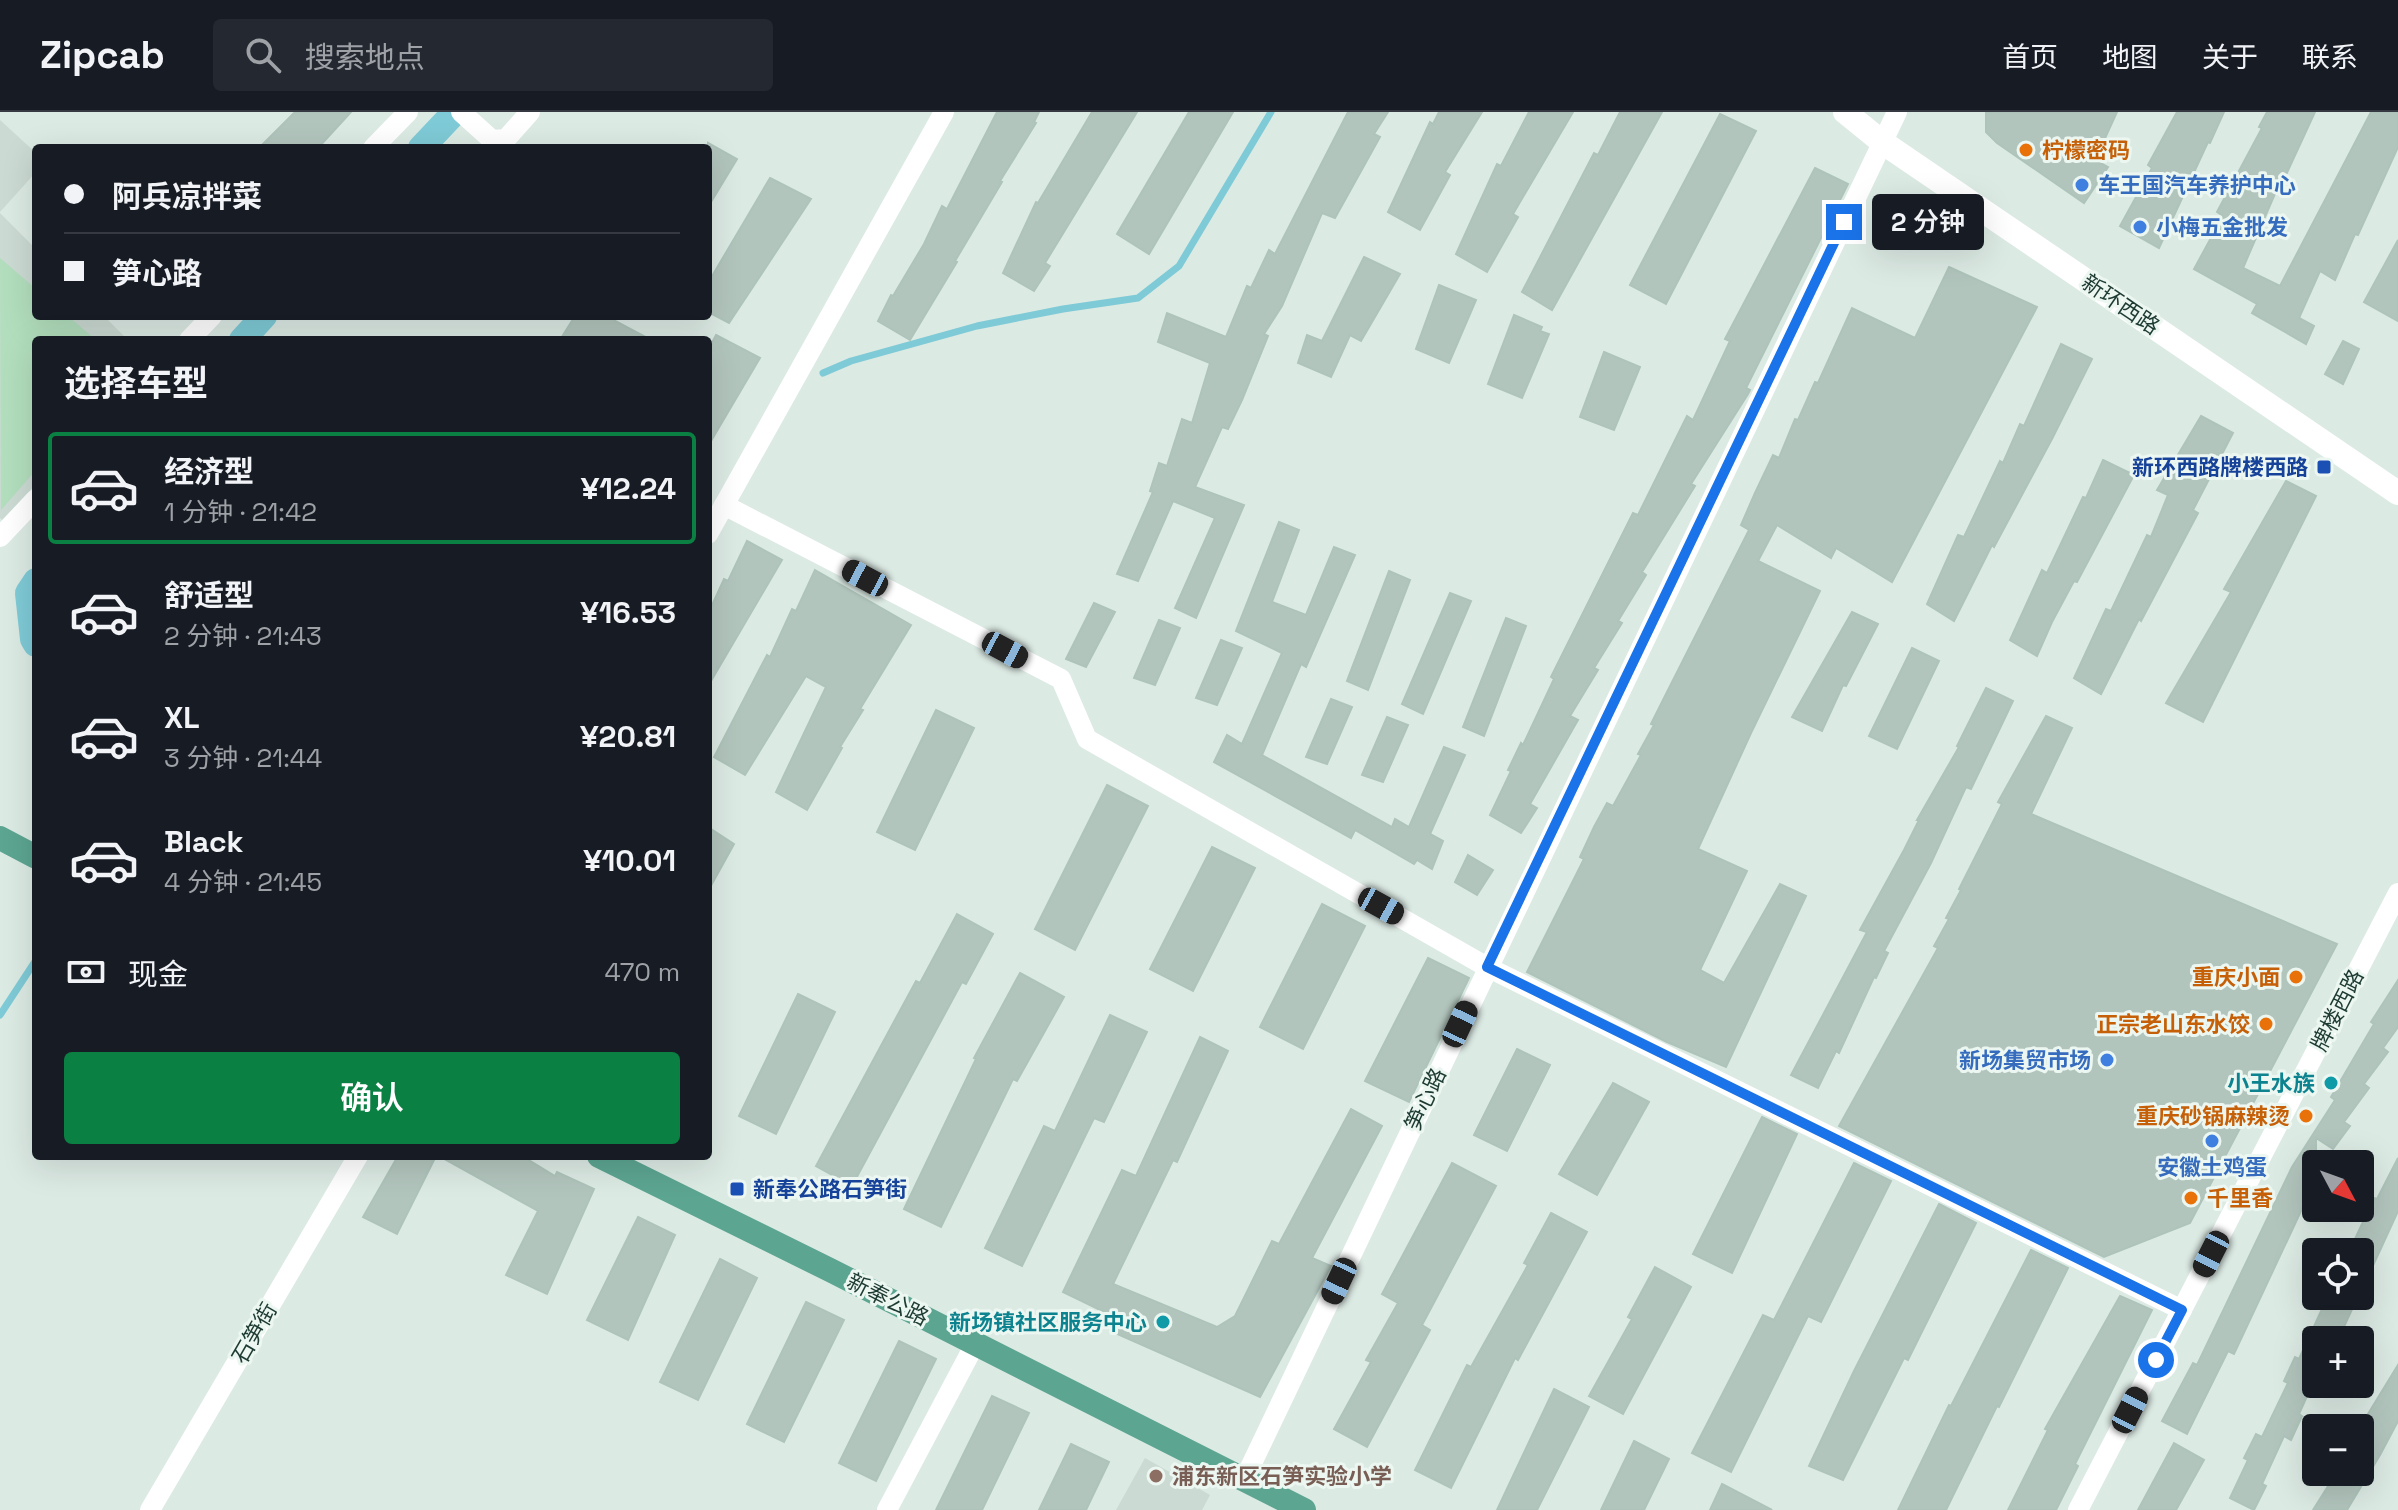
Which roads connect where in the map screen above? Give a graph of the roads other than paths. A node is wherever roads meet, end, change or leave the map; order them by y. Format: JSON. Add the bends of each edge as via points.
{"nodes":[{"id":1,"x":408,"y":112,"type":"edge"},
{"id":2,"x":461,"y":112,"type":"edge"},
{"id":3,"x":530,"y":112,"type":"edge"},
{"id":4,"x":944,"y":112,"type":"edge"},
{"id":5,"x":1845,"y":112,"type":"edge"},
{"id":6,"x":1897,"y":112,"type":"edge"},
{"id":7,"x":1882,"y":142,"type":"junction"},
{"id":8,"x":377,"y":144,"type":"edge"},
{"id":9,"x":208,"y":320,"type":"edge"},
{"id":10,"x":193,"y":336,"type":"edge"},
{"id":11,"x":2398,"y":493,"type":"edge"},
{"id":12,"x":32,"y":503,"type":"edge"},
{"id":13,"x":724,"y":505,"type":"junction"},
{"id":14,"x":712,"y":527,"type":"edge"},
{"id":15,"x":0,"y":537,"type":"edge"},
{"id":16,"x":0,"y":838,"type":"edge"},
{"id":17,"x":32,"y":855,"type":"edge"},
{"id":18,"x":2398,"y":893,"type":"edge"},
{"id":19,"x":1487,"y":967,"type":"junction"},
{"id":20,"x":356,"y":1160,"type":"edge"},
{"id":21,"x":607,"y":1160,"type":"edge"},
{"id":22,"x":2182,"y":1310,"type":"junction"},
{"id":23,"x":975,"y":1344,"type":"junction"},
{"id":24,"x":1244,"y":1480,"type":"junction"},
{"id":25,"x":150,"y":1510,"type":"edge"},
{"id":26,"x":887,"y":1510,"type":"edge"},
{"id":27,"x":1304,"y":1510,"type":"edge"},
{"id":28,"x":2078,"y":1510,"type":"edge"}],
"edges":[{"from":1,"to":8,"type":"street"},
{"from":2,"to":3,"type":"street","via":[[492,140],[506,139]]},
{"from":4,"to":13,"type":"street"},
{"from":5,"to":7,"type":"street","name":"新环西路"},
{"from":6,"to":7,"type":"street","name":"笋心路"},
{"from":7,"to":11,"type":"street","name":"新环西路"},
{"from":7,"to":19,"type":"street","name":"笋心路"},
{"from":9,"to":10,"type":"street"},
{"from":12,"to":15,"type":"street"},
{"from":13,"to":14,"type":"street"},
{"from":13,"to":19,"type":"street","via":[[1061,679],[1087,739]]},
{"from":16,"to":17,"type":"main road"},
{"from":18,"to":22,"type":"street","name":"牌楼西路"},
{"from":19,"to":22,"type":"street"},
{"from":19,"to":24,"type":"street","name":"笋心路"},
{"from":20,"to":25,"type":"street","name":"石笋街"},
{"from":21,"to":23,"type":"main road","name":"新奉公路"},
{"from":22,"to":28,"type":"street","name":"牌楼西路"},
{"from":23,"to":24,"type":"main road","name":"新奉公路"},
{"from":23,"to":26,"type":"street"},
{"from":24,"to":27,"type":"main road","name":"新奉公路"}]}
